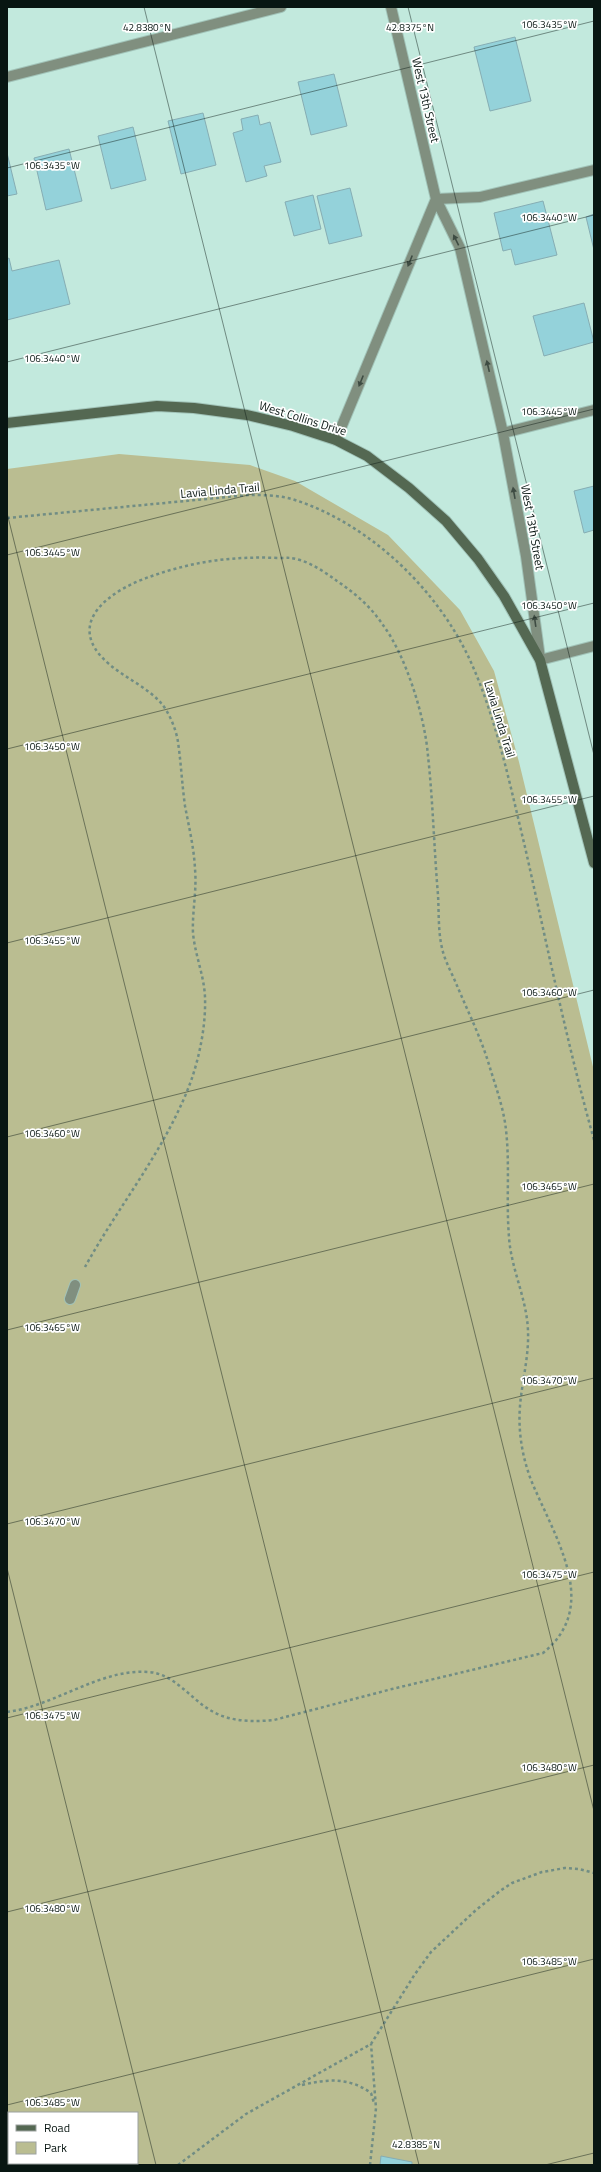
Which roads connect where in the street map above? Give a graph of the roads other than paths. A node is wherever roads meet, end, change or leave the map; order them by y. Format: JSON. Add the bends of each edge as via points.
{"nodes":[{"id":1,"x":281,"y":7,"type":"edge"},
{"id":2,"x":391,"y":7,"type":"edge"},
{"id":3,"x":7,"y":76,"type":"edge"},
{"id":4,"x":594,"y":170,"type":"edge"},
{"id":5,"x":436,"y":199,"type":"junction"},
{"id":6,"x":594,"y":410,"type":"edge"},
{"id":7,"x":7,"y":423,"type":"edge"},
{"id":8,"x":503,"y":433,"type":"junction"},
{"id":9,"x":336,"y":440,"type":"junction"},
{"id":10,"x":594,"y":646,"type":"edge"},
{"id":11,"x":540,"y":660,"type":"junction"},
{"id":12,"x":594,"y":863,"type":"edge"},
{"id":13,"x":75,"y":1285,"type":"road end"},
{"id":14,"x":70,"y":1299,"type":"dead end"}],
"edges":[{"from":1,"to":3,"type":"street"},
{"from":2,"to":5,"type":"street","name":"West 13th Street"},
{"from":4,"to":5,"type":"street","via":[[480,197]]},
{"from":8,"to":5,"type":"street","name":"West 13th Street","one_way":true,"via":[[460,248]]},
{"from":5,"to":9,"type":"street","one_way":true},
{"from":6,"to":8,"type":"street"},
{"from":7,"to":9,"type":"main road","name":"West Collins Drive","via":[[157,406],[248,415]]},
{"from":11,"to":8,"type":"street","name":"West 13th Street","one_way":true,"via":[[526,556]]},
{"from":9,"to":11,"type":"main road","name":"West Collins Drive","via":[[373,461],[410,488],[446,521],[478,559],[504,596]]},
{"from":10,"to":11,"type":"street"},
{"from":11,"to":12,"type":"main road","name":"West 13th Street"},
{"from":13,"to":14,"type":"street"}]}
